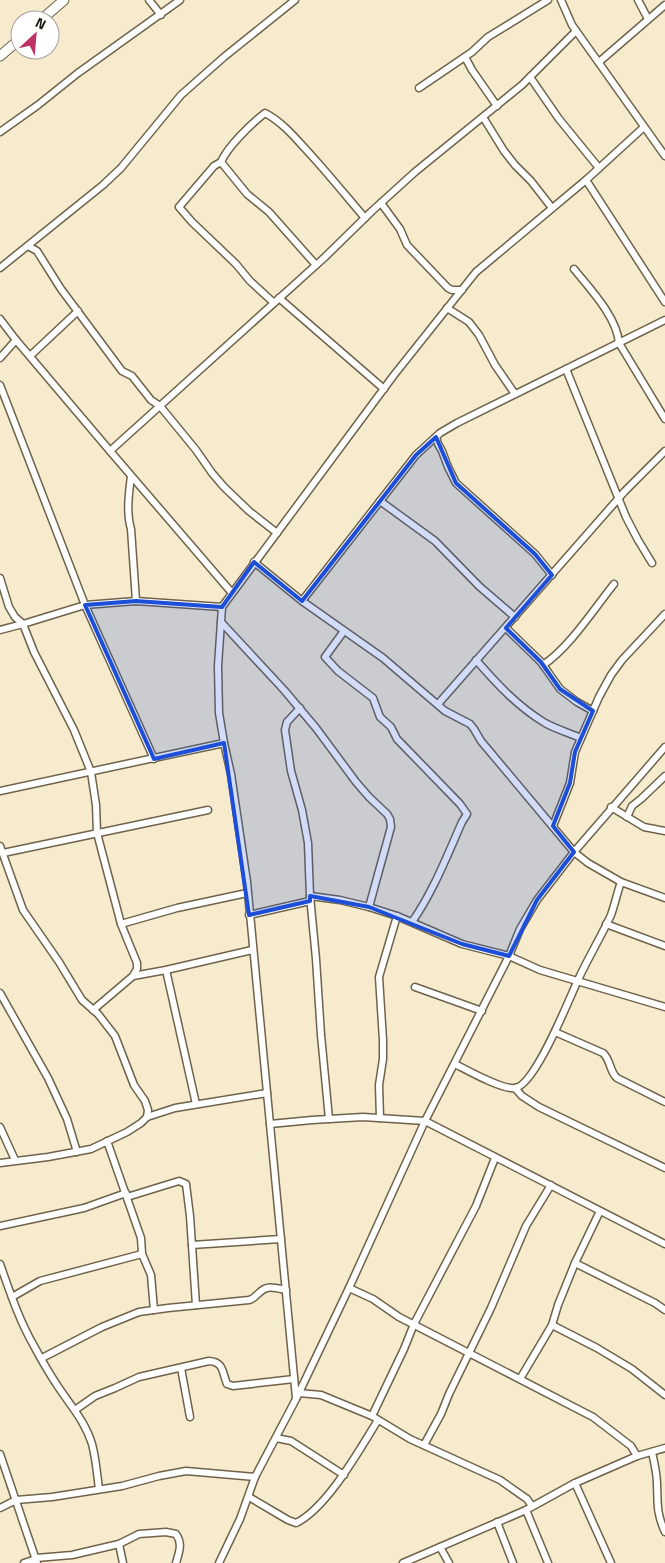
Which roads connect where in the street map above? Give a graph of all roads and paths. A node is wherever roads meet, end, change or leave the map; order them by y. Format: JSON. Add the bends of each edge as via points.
{"nodes":[{"id":1,"x":64,"y":0,"type":"edge"},
{"id":2,"x":149,"y":0,"type":"edge"},
{"id":3,"x":180,"y":0,"type":"edge"},
{"id":4,"x":295,"y":0,"type":"edge"},
{"id":5,"x":548,"y":0,"type":"edge"},
{"id":6,"x":561,"y":0,"type":"edge"},
{"id":7,"x":638,"y":0,"type":"edge"},
{"id":8,"x":665,"y":5,"type":"edge"},
{"id":9,"x":52,"y":10,"type":"edge"},
{"id":10,"x":161,"y":15,"type":"junction"},
{"id":11,"x":648,"y":19,"type":"junction"},
{"id":12,"x":576,"y":31,"type":"junction"},
{"id":13,"x":10,"y":48,"type":"edge"},
{"id":14,"x":0,"y":56,"type":"edge"},
{"id":15,"x":465,"y":57,"type":"junction"},
{"id":16,"x":599,"y":62,"type":"junction"},
{"id":17,"x":530,"y":77,"type":"junction"},
{"id":18,"x":419,"y":88,"type":"dead end"},
{"id":19,"x":497,"y":106,"type":"junction"},
{"id":20,"x":483,"y":117,"type":"junction"},
{"id":21,"x":644,"y":127,"type":"junction"},
{"id":22,"x":0,"y":132,"type":"edge"},
{"id":23,"x":665,"y":156,"type":"edge"},
{"id":24,"x":221,"y":162,"type":"junction"},
{"id":25,"x":599,"y":168,"type":"junction"},
{"id":26,"x":586,"y":180,"type":"junction"},
{"id":27,"x":381,"y":203,"type":"junction"},
{"id":28,"x":552,"y":208,"type":"junction"},
{"id":29,"x":365,"y":218,"type":"junction"},
{"id":30,"x":28,"y":246,"type":"junction"},
{"id":31,"x":316,"y":265,"type":"junction"},
{"id":32,"x":0,"y":268,"type":"edge"},
{"id":33,"x":574,"y":269,"type":"dead end"},
{"id":34,"x":462,"y":290,"type":"junction"},
{"id":35,"x":277,"y":301,"type":"junction"},
{"id":36,"x":665,"y":302,"type":"edge"},
{"id":37,"x":447,"y":308,"type":"junction"},
{"id":38,"x":78,"y":311,"type":"junction"},
{"id":39,"x":0,"y":319,"type":"edge"},
{"id":40,"x":665,"y":320,"type":"edge"},
{"id":41,"x":16,"y":340,"type":"junction"},
{"id":42,"x":619,"y":343,"type":"junction"},
{"id":43,"x":30,"y":356,"type":"junction"},
{"id":44,"x":0,"y":358,"type":"edge"},
{"id":45,"x":566,"y":369,"type":"junction"},
{"id":46,"x":0,"y":385,"type":"edge"},
{"id":47,"x":384,"y":389,"type":"junction"},
{"id":48,"x":515,"y":394,"type":"junction"},
{"id":49,"x":160,"y":406,"type":"junction"},
{"id":50,"x":665,"y":419,"type":"edge"},
{"id":51,"x":436,"y":437,"type":"junction"},
{"id":52,"x":110,"y":451,"type":"junction"},
{"id":53,"x":665,"y":451,"type":"edge"},
{"id":54,"x":131,"y":476,"type":"junction"},
{"id":55,"x":618,"y":499,"type":"junction"},
{"id":56,"x":380,"y":501,"type":"junction"},
{"id":57,"x":277,"y":533,"type":"junction"},
{"id":58,"x":254,"y":562,"type":"junction"},
{"id":59,"x":652,"y":563,"type":"dead end"},
{"id":60,"x":552,"y":575,"type":"junction"},
{"id":61,"x":0,"y":578,"type":"edge"},
{"id":62,"x":614,"y":584,"type":"dead end"},
{"id":63,"x":232,"y":593,"type":"junction"},
{"id":64,"x":136,"y":601,"type":"junction"},
{"id":65,"x":302,"y":601,"type":"junction"},
{"id":66,"x":85,"y":605,"type":"junction"},
{"id":67,"x":222,"y":607,"type":"junction"},
{"id":68,"x":665,"y":614,"type":"edge"},
{"id":69,"x":516,"y":617,"type":"junction"},
{"id":70,"x":221,"y":622,"type":"junction"},
{"id":71,"x":23,"y":624,"type":"junction"},
{"id":72,"x":506,"y":628,"type":"junction"},
{"id":73,"x":0,"y":630,"type":"edge"},
{"id":74,"x":344,"y":631,"type":"junction"},
{"id":75,"x":476,"y":660,"type":"junction"},
{"id":76,"x":543,"y":665,"type":"junction"},
{"id":77,"x":438,"y":704,"type":"junction"},
{"id":78,"x":300,"y":708,"type":"junction"},
{"id":79,"x":593,"y":711,"type":"junction"},
{"id":80,"x":581,"y":738,"type":"junction"},
{"id":81,"x":224,"y":743,"type":"junction"},
{"id":82,"x":665,"y":747,"type":"edge"},
{"id":83,"x":154,"y":759,"type":"junction"},
{"id":84,"x":91,"y":772,"type":"junction"},
{"id":85,"x":665,"y":776,"type":"edge"},
{"id":86,"x":0,"y":791,"type":"edge"},
{"id":87,"x":611,"y":807,"type":"junction"},
{"id":88,"x":208,"y":810,"type":"dead end"},
{"id":89,"x":627,"y":817,"type":"junction"},
{"id":90,"x":553,"y":826,"type":"junction"},
{"id":91,"x":665,"y":831,"type":"edge"},
{"id":92,"x":97,"y":833,"type":"junction"},
{"id":93,"x":1,"y":849,"type":"edge"},
{"id":94,"x":574,"y":852,"type":"junction"},
{"id":95,"x":621,"y":882,"type":"junction"},
{"id":96,"x":247,"y":892,"type":"junction"},
{"id":97,"x":665,"y":898,"type":"edge"},
{"id":98,"x":310,"y":899,"type":"junction"},
{"id":99,"x":369,"y":907,"type":"junction"},
{"id":100,"x":249,"y":915,"type":"junction"},
{"id":101,"x":397,"y":916,"type":"junction"},
{"id":102,"x":412,"y":922,"type":"junction"},
{"id":103,"x":122,"y":924,"type":"junction"},
{"id":104,"x":606,"y":924,"type":"junction"},
{"id":105,"x":665,"y":946,"type":"edge"},
{"id":106,"x":252,"y":950,"type":"junction"},
{"id":107,"x":509,"y":956,"type":"junction"},
{"id":108,"x":166,"y":970,"type":"junction"},
{"id":109,"x":133,"y":976,"type":"junction"},
{"id":110,"x":578,"y":980,"type":"junction"},
{"id":111,"x":415,"y":987,"type":"dead end"},
{"id":112,"x":0,"y":993,"type":"edge"},
{"id":113,"x":3,"y":1004,"type":"edge"},
{"id":114,"x":665,"y":1007,"type":"edge"},
{"id":115,"x":93,"y":1010,"type":"junction"},
{"id":116,"x":482,"y":1010,"type":"junction"},
{"id":117,"x":555,"y":1032,"type":"junction"},
{"id":118,"x":455,"y":1064,"type":"junction"},
{"id":119,"x":515,"y":1088,"type":"junction"},
{"id":120,"x":267,"y":1093,"type":"junction"},
{"id":121,"x":665,"y":1102,"type":"edge"},
{"id":122,"x":196,"y":1104,"type":"junction"},
{"id":123,"x":147,"y":1117,"type":"junction"},
{"id":124,"x":380,"y":1118,"type":"junction"},
{"id":125,"x":329,"y":1119,"type":"junction"},
{"id":126,"x":425,"y":1121,"type":"junction"},
{"id":127,"x":270,"y":1124,"type":"junction"},
{"id":128,"x":0,"y":1127,"type":"edge"},
{"id":129,"x":107,"y":1141,"type":"junction"},
{"id":130,"x":77,"y":1152,"type":"junction"},
{"id":131,"x":495,"y":1158,"type":"junction"},
{"id":132,"x":15,"y":1160,"type":"junction"},
{"id":133,"x":0,"y":1163,"type":"edge"},
{"id":134,"x":665,"y":1168,"type":"edge"},
{"id":135,"x":551,"y":1185,"type":"junction"},
{"id":136,"x":126,"y":1195,"type":"junction"},
{"id":137,"x":600,"y":1211,"type":"junction"},
{"id":138,"x":0,"y":1226,"type":"edge"},
{"id":139,"x":281,"y":1239,"type":"junction"},
{"id":140,"x":665,"y":1244,"type":"edge"},
{"id":141,"x":192,"y":1245,"type":"junction"},
{"id":142,"x":142,"y":1254,"type":"junction"},
{"id":143,"x":575,"y":1263,"type":"junction"},
{"id":144,"x":0,"y":1264,"type":"edge"},
{"id":145,"x":349,"y":1288,"type":"junction"},
{"id":146,"x":286,"y":1290,"type":"junction"},
{"id":147,"x":12,"y":1297,"type":"junction"},
{"id":148,"x":196,"y":1305,"type":"junction"},
{"id":149,"x":154,"y":1310,"type":"junction"},
{"id":150,"x":665,"y":1310,"type":"edge"},
{"id":151,"x":414,"y":1324,"type":"junction"},
{"id":152,"x":552,"y":1324,"type":"junction"},
{"id":153,"x":468,"y":1352,"type":"junction"},
{"id":154,"x":42,"y":1358,"type":"junction"},
{"id":155,"x":181,"y":1368,"type":"junction"},
{"id":156,"x":294,"y":1379,"type":"junction"},
{"id":157,"x":520,"y":1379,"type":"junction"},
{"id":158,"x":665,"y":1394,"type":"edge"},
{"id":159,"x":297,"y":1396,"type":"junction"},
{"id":160,"x":75,"y":1410,"type":"junction"},
{"id":161,"x":372,"y":1416,"type":"junction"},
{"id":162,"x":190,"y":1417,"type":"dead end"},
{"id":163,"x":378,"y":1420,"type":"junction"},
{"id":164,"x":276,"y":1438,"type":"junction"},
{"id":165,"x":424,"y":1445,"type":"junction"},
{"id":166,"x":665,"y":1448,"type":"edge"},
{"id":167,"x":652,"y":1452,"type":"junction"},
{"id":168,"x":0,"y":1454,"type":"edge"},
{"id":169,"x":637,"y":1456,"type":"junction"},
{"id":170,"x":344,"y":1475,"type":"junction"},
{"id":171,"x":255,"y":1477,"type":"junction"},
{"id":172,"x":575,"y":1483,"type":"junction"},
{"id":173,"x":99,"y":1490,"type":"junction"},
{"id":174,"x":249,"y":1497,"type":"junction"},
{"id":175,"x":16,"y":1500,"type":"junction"},
{"id":176,"x":0,"y":1508,"type":"edge"},
{"id":177,"x":529,"y":1508,"type":"junction"},
{"id":178,"x":662,"y":1516,"type":"edge"},
{"id":179,"x":497,"y":1522,"type":"junction"},
{"id":180,"x":665,"y":1532,"type":"edge"},
{"id":181,"x":119,"y":1544,"type":"junction"},
{"id":182,"x":440,"y":1547,"type":"junction"},
{"id":183,"x":36,"y":1560,"type":"edge"},
{"id":184,"x":24,"y":1563,"type":"edge"},
{"id":185,"x":123,"y":1563,"type":"edge"},
{"id":186,"x":176,"y":1563,"type":"edge"},
{"id":187,"x":219,"y":1563,"type":"edge"},
{"id":188,"x":403,"y":1563,"type":"edge"},
{"id":189,"x":449,"y":1563,"type":"edge"},
{"id":190,"x":513,"y":1563,"type":"edge"},
{"id":191,"x":548,"y":1563,"type":"edge"},
{"id":192,"x":611,"y":1563,"type":"edge"}],
"edges":[{"from":1,"to":9,"type":"street"},
{"from":2,"to":10,"type":"street"},
{"from":3,"to":10,"type":"street"},
{"from":4,"to":30,"type":"street","via":[[181,95],[103,186]]},
{"from":5,"to":15,"type":"street","via":[[488,37]]},
{"from":6,"to":12,"type":"street"},
{"from":7,"to":11,"type":"street"},
{"from":8,"to":11,"type":"street"},
{"from":10,"to":22,"type":"street"},
{"from":11,"to":16,"type":"street"},
{"from":12,"to":16,"type":"street"},
{"from":12,"to":17,"type":"street"},
{"from":13,"to":14,"type":"street"},
{"from":15,"to":18,"type":"street"},
{"from":15,"to":19,"type":"street"},
{"from":16,"to":21,"type":"street"},
{"from":17,"to":19,"type":"street"},
{"from":17,"to":25,"type":"street"},
{"from":19,"to":20,"type":"street"},
{"from":20,"to":27,"type":"street"},
{"from":20,"to":28,"type":"street","via":[[510,158]]},
{"from":21,"to":23,"type":"street"},
{"from":21,"to":25,"type":"street"},
{"from":24,"to":29,"type":"street","via":[[232,145],[265,113],[294,136]]},
{"from":24,"to":31,"type":"street","via":[[247,194],[269,212]]},
{"from":24,"to":35,"type":"street","via":[[179,207],[250,281]]},
{"from":25,"to":26,"type":"street"},
{"from":26,"to":28,"type":"street"},
{"from":26,"to":36,"type":"street"},
{"from":27,"to":29,"type":"street"},
{"from":27,"to":34,"type":"street","via":[[407,245],[448,288]]},
{"from":28,"to":34,"type":"street","via":[[476,272]]},
{"from":29,"to":31,"type":"street"},
{"from":30,"to":32,"type":"street"},
{"from":30,"to":38,"type":"street","via":[[37,251]]},
{"from":31,"to":35,"type":"street"},
{"from":33,"to":42,"type":"street","via":[[610,317]]},
{"from":34,"to":37,"type":"street"},
{"from":35,"to":47,"type":"street"},
{"from":35,"to":49,"type":"street"},
{"from":37,"to":47,"type":"street"},
{"from":37,"to":48,"type":"street","via":[[469,322]]},
{"from":38,"to":43,"type":"street"},
{"from":38,"to":49,"type":"street","via":[[122,371],[132,376]]},
{"from":39,"to":41,"type":"street"},
{"from":40,"to":42,"type":"street"},
{"from":41,"to":43,"type":"street"},
{"from":41,"to":44,"type":"street"},
{"from":42,"to":45,"type":"street"},
{"from":42,"to":50,"type":"street"},
{"from":43,"to":52,"type":"street"},
{"from":45,"to":48,"type":"street"},
{"from":45,"to":55,"type":"street"},
{"from":46,"to":66,"type":"street"},
{"from":47,"to":57,"type":"street"},
{"from":48,"to":51,"type":"street"},
{"from":49,"to":52,"type":"street"},
{"from":49,"to":57,"type":"street","via":[[218,480]]},
{"from":51,"to":56,"type":"street","via":[[416,455]]},
{"from":51,"to":60,"type":"street","via":[[456,483],[535,554]]},
{"from":52,"to":54,"type":"street"},
{"from":53,"to":55,"type":"street"},
{"from":54,"to":63,"type":"street"},
{"from":54,"to":64,"type":"street","via":[[128,519]]},
{"from":55,"to":59,"type":"street"},
{"from":55,"to":60,"type":"street"},
{"from":56,"to":65,"type":"street"},
{"from":56,"to":69,"type":"street","via":[[435,540],[480,587]]},
{"from":57,"to":58,"type":"street"},
{"from":58,"to":63,"type":"street"},
{"from":58,"to":65,"type":"street"},
{"from":60,"to":69,"type":"street"},
{"from":61,"to":71,"type":"street","via":[[9,607]]},
{"from":62,"to":76,"type":"street","via":[[565,646]]},
{"from":63,"to":67,"type":"street"},
{"from":64,"to":66,"type":"street"},
{"from":64,"to":67,"type":"street"},
{"from":65,"to":74,"type":"street"},
{"from":66,"to":71,"type":"street"},
{"from":66,"to":83,"type":"street"},
{"from":67,"to":70,"type":"street"},
{"from":68,"to":79,"type":"street","via":[[622,660]]},
{"from":69,"to":72,"type":"street"},
{"from":70,"to":78,"type":"street"},
{"from":70,"to":81,"type":"street","via":[[219,713]]},
{"from":71,"to":73,"type":"street"},
{"from":71,"to":84,"type":"street"},
{"from":72,"to":75,"type":"street"},
{"from":72,"to":76,"type":"street"},
{"from":74,"to":77,"type":"street","via":[[383,658]]},
{"from":74,"to":102,"type":"street","via":[[325,657],[373,698],[380,717],[391,727],[397,739],[467,814],[425,902]]},
{"from":75,"to":77,"type":"street"},
{"from":75,"to":80,"type":"street","via":[[526,710],[546,724]]},
{"from":76,"to":79,"type":"street","via":[[560,689]]},
{"from":77,"to":90,"type":"street","via":[[470,724]]},
{"from":78,"to":98,"type":"street","via":[[286,722],[285,730],[308,843]]},
{"from":78,"to":99,"type":"street","via":[[356,782],[390,820]]},
{"from":79,"to":80,"type":"street"},
{"from":80,"to":90,"type":"street","via":[[575,752],[570,783]]},
{"from":81,"to":83,"type":"street"},
{"from":81,"to":96,"type":"street"},
{"from":82,"to":87,"type":"street"},
{"from":83,"to":84,"type":"street"},
{"from":84,"to":86,"type":"street"},
{"from":84,"to":92,"type":"street"},
{"from":85,"to":89,"type":"street","via":[[632,806]]},
{"from":87,"to":89,"type":"street"},
{"from":87,"to":94,"type":"street"},
{"from":88,"to":92,"type":"street"},
{"from":89,"to":91,"type":"street","via":[[644,827]]},
{"from":90,"to":94,"type":"street"},
{"from":92,"to":93,"type":"street"},
{"from":92,"to":103,"type":"street"},
{"from":93,"to":115,"type":"street","via":[[23,910],[82,1000]]},
{"from":94,"to":95,"type":"street"},
{"from":94,"to":107,"type":"street","via":[[537,900]]},
{"from":95,"to":97,"type":"street"},
{"from":95,"to":104,"type":"street"},
{"from":96,"to":100,"type":"street"},
{"from":96,"to":103,"type":"street"},
{"from":98,"to":99,"type":"street","via":[[340,900]]},
{"from":98,"to":100,"type":"street"},
{"from":98,"to":125,"type":"street"},
{"from":99,"to":101,"type":"street"},
{"from":100,"to":106,"type":"street"},
{"from":101,"to":102,"type":"street"},
{"from":101,"to":124,"type":"street","via":[[379,977],[383,1040]]},
{"from":102,"to":107,"type":"street","via":[[462,944]]},
{"from":103,"to":109,"type":"street","via":[[137,963]]},
{"from":104,"to":105,"type":"street"},
{"from":104,"to":110,"type":"street"},
{"from":106,"to":108,"type":"street"},
{"from":106,"to":120,"type":"street"},
{"from":107,"to":110,"type":"street","via":[[540,970]]},
{"from":107,"to":116,"type":"street"},
{"from":108,"to":109,"type":"street"},
{"from":108,"to":122,"type":"street"},
{"from":109,"to":115,"type":"street"},
{"from":110,"to":114,"type":"street"},
{"from":110,"to":117,"type":"street"},
{"from":111,"to":116,"type":"street"},
{"from":112,"to":113,"type":"street"},
{"from":113,"to":130,"type":"street","via":[[48,1078],[67,1119]]},
{"from":115,"to":123,"type":"street","via":[[115,1036],[134,1085],[145,1101]]},
{"from":116,"to":118,"type":"street"},
{"from":117,"to":119,"type":"street","via":[[532,1073]]},
{"from":117,"to":121,"type":"street","via":[[603,1053],[617,1078]]},
{"from":118,"to":119,"type":"street","via":[[483,1078]]},
{"from":118,"to":126,"type":"street"},
{"from":119,"to":134,"type":"street","via":[[539,1107]]},
{"from":120,"to":122,"type":"street"},
{"from":120,"to":127,"type":"street"},
{"from":122,"to":123,"type":"street"},
{"from":123,"to":129,"type":"street"},
{"from":124,"to":125,"type":"street"},
{"from":124,"to":126,"type":"street"},
{"from":125,"to":127,"type":"street"},
{"from":126,"to":131,"type":"street"},
{"from":126,"to":145,"type":"street"},
{"from":127,"to":139,"type":"street"},
{"from":128,"to":132,"type":"street"},
{"from":129,"to":130,"type":"street"},
{"from":129,"to":136,"type":"street"},
{"from":130,"to":132,"type":"street"},
{"from":131,"to":135,"type":"street"},
{"from":131,"to":151,"type":"street","via":[[472,1214]]},
{"from":132,"to":133,"type":"street"},
{"from":135,"to":137,"type":"street"},
{"from":135,"to":153,"type":"street","via":[[526,1226]]},
{"from":136,"to":138,"type":"street","via":[[84,1208]]},
{"from":136,"to":141,"type":"street","via":[[184,1182]]},
{"from":136,"to":142,"type":"street","via":[[141,1238]]},
{"from":137,"to":140,"type":"street"},
{"from":137,"to":143,"type":"street"},
{"from":139,"to":141,"type":"street"},
{"from":139,"to":146,"type":"street"},
{"from":141,"to":148,"type":"street"},
{"from":142,"to":147,"type":"street","via":[[40,1280]]},
{"from":142,"to":149,"type":"street","via":[[150,1275]]},
{"from":143,"to":150,"type":"street"},
{"from":143,"to":152,"type":"street"},
{"from":144,"to":147,"type":"street"},
{"from":145,"to":151,"type":"street"},
{"from":145,"to":159,"type":"street"},
{"from":146,"to":148,"type":"street","via":[[267,1287],[254,1299]]},
{"from":146,"to":156,"type":"street"},
{"from":147,"to":154,"type":"street"},
{"from":148,"to":149,"type":"street"},
{"from":149,"to":154,"type":"street","via":[[139,1312],[102,1327]]},
{"from":151,"to":153,"type":"street"},
{"from":151,"to":161,"type":"street"},
{"from":152,"to":157,"type":"street"},
{"from":152,"to":158,"type":"street","via":[[632,1369]]},
{"from":153,"to":157,"type":"street"},
{"from":153,"to":165,"type":"street","via":[[442,1414]]},
{"from":154,"to":160,"type":"street"},
{"from":155,"to":156,"type":"street","via":[[216,1362],[220,1364],[227,1384],[233,1386]]},
{"from":155,"to":160,"type":"street","via":[[138,1377],[95,1396]]},
{"from":155,"to":162,"type":"street"},
{"from":156,"to":159,"type":"street"},
{"from":157,"to":169,"type":"street","via":[[593,1417],[631,1446]]},
{"from":159,"to":161,"type":"street","via":[[321,1395]]},
{"from":159,"to":164,"type":"street"},
{"from":160,"to":173,"type":"street","via":[[91,1443]]},
{"from":161,"to":163,"type":"street"},
{"from":163,"to":165,"type":"street"},
{"from":163,"to":170,"type":"street"},
{"from":164,"to":170,"type":"street","via":[[291,1441]]},
{"from":164,"to":171,"type":"street"},
{"from":165,"to":177,"type":"street","via":[[500,1480],[527,1499]]},
{"from":166,"to":167,"type":"street"},
{"from":167,"to":169,"type":"street"},
{"from":167,"to":178,"type":"street","via":[[658,1482],[657,1504]]},
{"from":168,"to":175,"type":"street"},
{"from":169,"to":172,"type":"street"},
{"from":170,"to":174,"type":"street","via":[[305,1518],[296,1522]]},
{"from":171,"to":173,"type":"street","via":[[186,1471]]},
{"from":171,"to":174,"type":"street"},
{"from":172,"to":177,"type":"street"},
{"from":172,"to":192,"type":"street"},
{"from":173,"to":175,"type":"street"},
{"from":174,"to":187,"type":"street"},
{"from":175,"to":176,"type":"street"},
{"from":175,"to":183,"type":"street"},
{"from":177,"to":179,"type":"street"},
{"from":177,"to":191,"type":"street"},
{"from":178,"to":180,"type":"street"},
{"from":179,"to":182,"type":"street"},
{"from":179,"to":190,"type":"street"},
{"from":181,"to":183,"type":"street"},
{"from":181,"to":185,"type":"street"},
{"from":181,"to":186,"type":"street","via":[[139,1534],[176,1534],[180,1549]]},
{"from":182,"to":188,"type":"street"},
{"from":182,"to":189,"type":"street"},
{"from":183,"to":184,"type":"street"}]}
